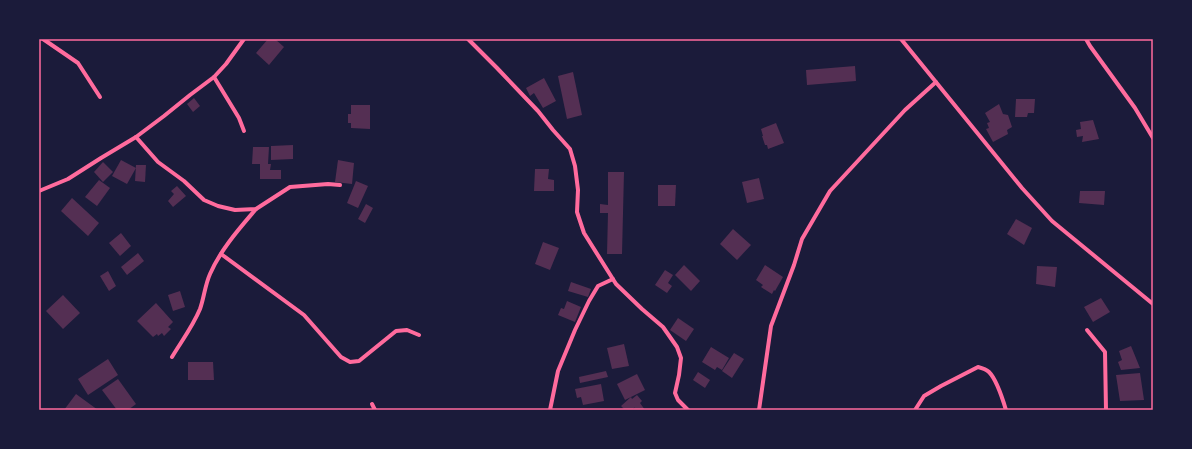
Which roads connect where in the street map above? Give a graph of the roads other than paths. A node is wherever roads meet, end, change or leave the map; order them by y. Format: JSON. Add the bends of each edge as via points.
{"nodes":[{"id":1,"x":44,"y":39,"type":"edge"},
{"id":2,"x":244,"y":39,"type":"edge"},
{"id":3,"x":468,"y":39,"type":"edge"},
{"id":4,"x":901,"y":39,"type":"edge"},
{"id":5,"x":1086,"y":39,"type":"edge"},
{"id":6,"x":214,"y":77,"type":"junction"},
{"id":7,"x":936,"y":82,"type":"junction"},
{"id":8,"x":100,"y":97,"type":"dead end"},
{"id":9,"x":244,"y":131,"type":"dead end"},
{"id":10,"x":136,"y":137,"type":"junction"},
{"id":11,"x":1153,"y":138,"type":"edge"},
{"id":12,"x":340,"y":185,"type":"dead end"},
{"id":13,"x":39,"y":191,"type":"edge"},
{"id":14,"x":256,"y":209,"type":"junction"},
{"id":15,"x":220,"y":254,"type":"junction"},
{"id":16,"x":613,"y":279,"type":"junction"},
{"id":17,"x":1153,"y":304,"type":"edge"},
{"id":18,"x":1087,"y":330,"type":"dead end"},
{"id":19,"x":418,"y":335,"type":"dead end"},
{"id":20,"x":172,"y":357,"type":"dead end"},
{"id":21,"x":372,"y":404,"type":"dead end"},
{"id":22,"x":375,"y":410,"type":"edge"},
{"id":23,"x":550,"y":410,"type":"edge"},
{"id":24,"x":688,"y":410,"type":"edge"},
{"id":25,"x":759,"y":410,"type":"edge"},
{"id":26,"x":915,"y":410,"type":"edge"},
{"id":27,"x":1006,"y":410,"type":"edge"},
{"id":28,"x":1106,"y":410,"type":"edge"}],
"edges":[{"from":1,"to":8,"type":"street","via":[[78,63]]},
{"from":2,"to":6,"type":"street"},
{"from":3,"to":16,"type":"street","via":[[538,111],[570,149],[575,166],[578,212],[584,232]]},
{"from":4,"to":7,"type":"street"},
{"from":5,"to":11,"type":"street"},
{"from":6,"to":9,"type":"street"},
{"from":6,"to":10,"type":"street"},
{"from":7,"to":17,"type":"street","via":[[1052,221]]},
{"from":7,"to":25,"type":"street","via":[[905,110],[830,191],[802,239],[771,326]]},
{"from":10,"to":13,"type":"street","via":[[68,179]]},
{"from":10,"to":14,"type":"street","via":[[158,162],[204,200],[235,210]]},
{"from":12,"to":14,"type":"street","via":[[290,187]]},
{"from":14,"to":15,"type":"street"},
{"from":15,"to":19,"type":"street","via":[[304,315],[341,357],[350,362],[360,361],[396,331],[407,330]]},
{"from":15,"to":20,"type":"street","via":[[209,275],[199,310]]},
{"from":16,"to":23,"type":"street","via":[[598,286],[575,330],[558,371]]},
{"from":16,"to":24,"type":"street","via":[[663,327],[677,347],[681,358],[675,393]]},
{"from":18,"to":28,"type":"street","via":[[1105,352]]},
{"from":21,"to":22,"type":"street"},
{"from":26,"to":27,"type":"street","via":[[924,396],[978,367],[990,373]]}]}
